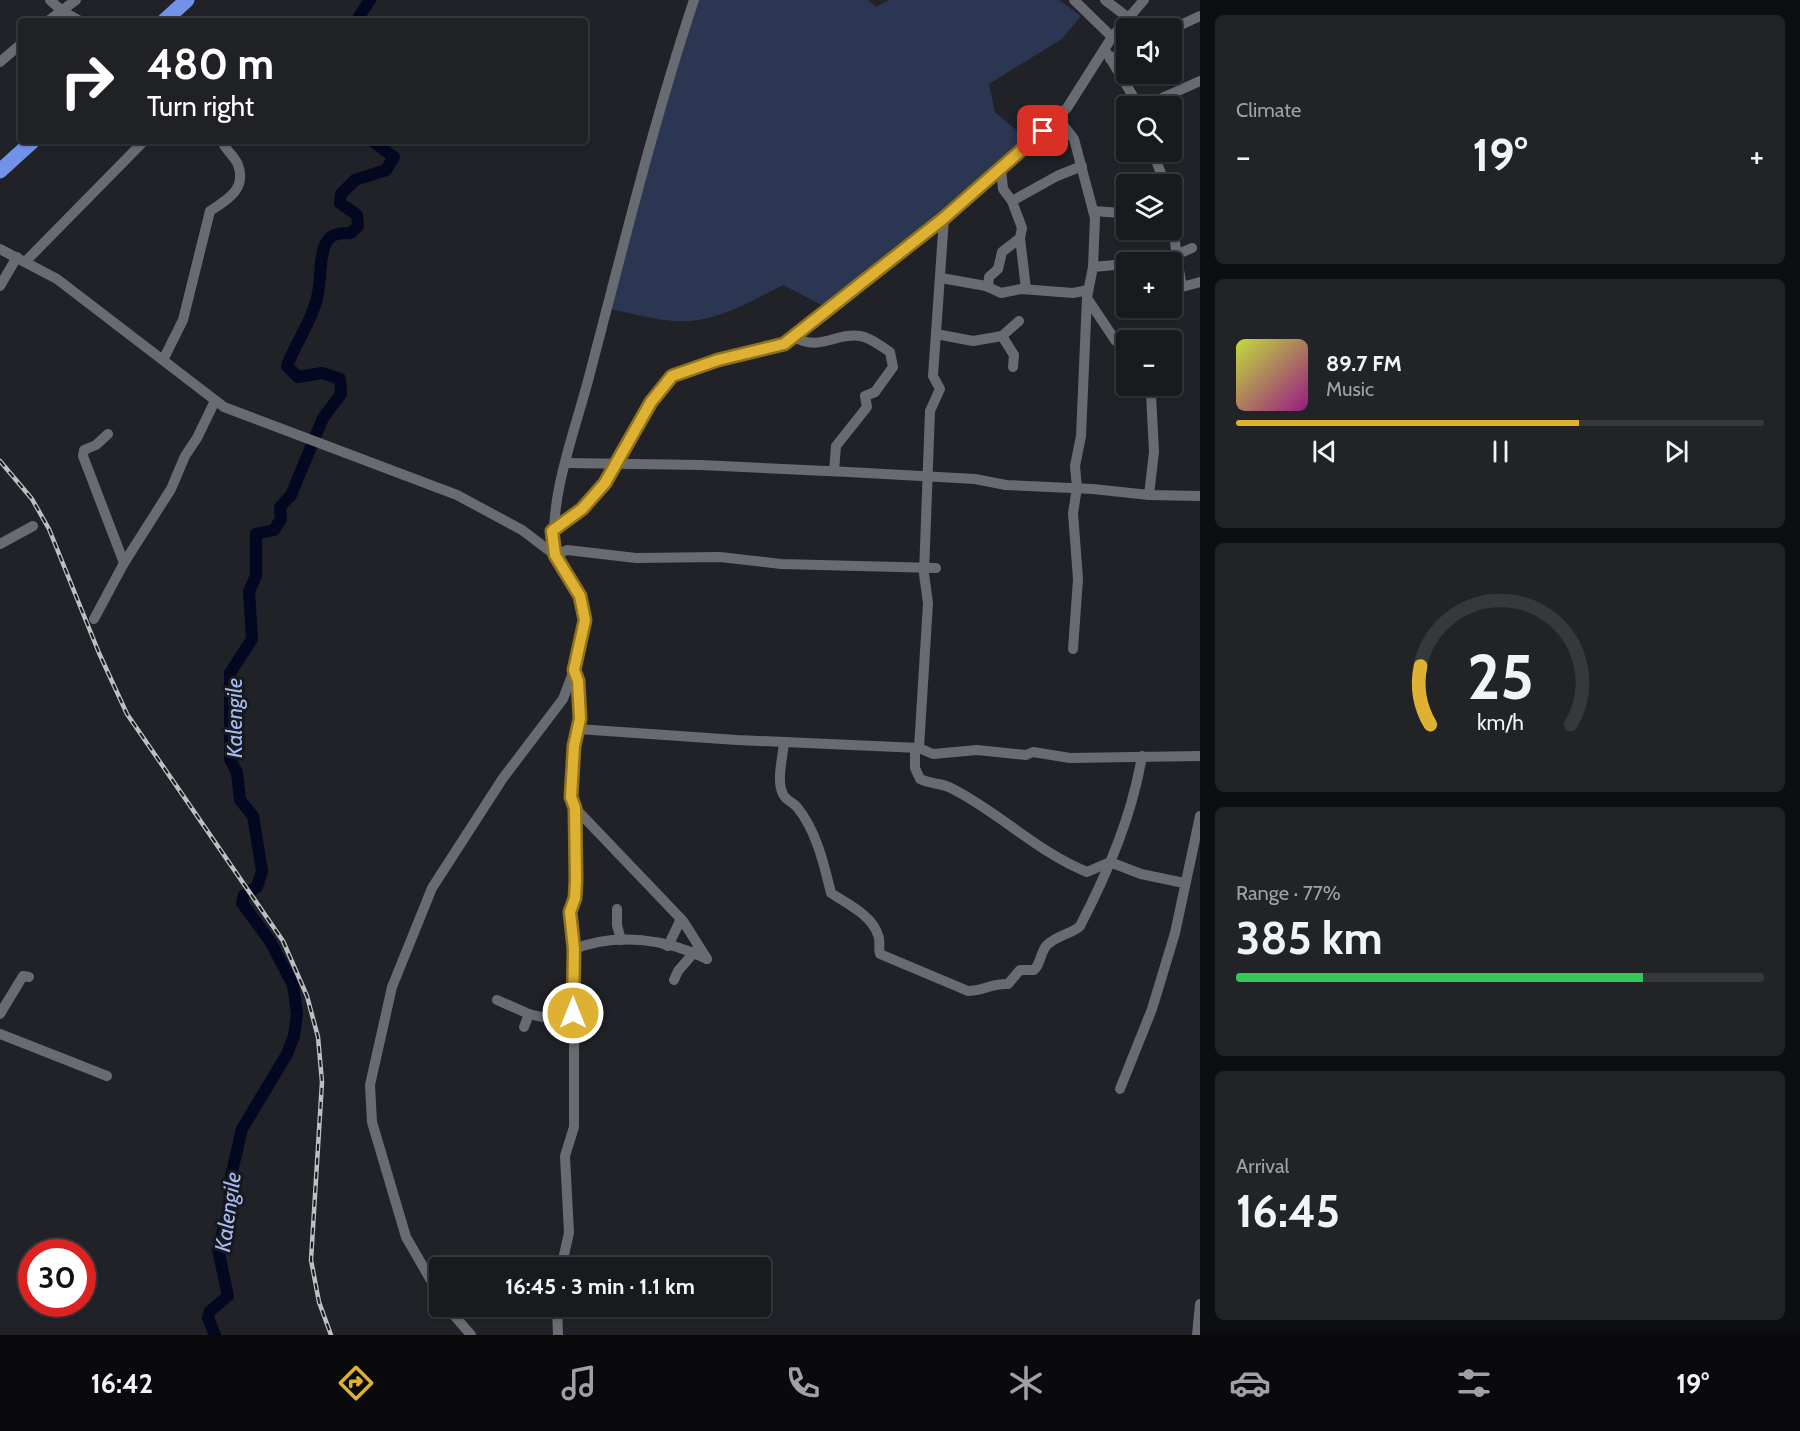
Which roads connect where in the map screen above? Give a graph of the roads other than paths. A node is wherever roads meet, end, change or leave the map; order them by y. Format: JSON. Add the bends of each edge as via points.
{"nodes":[{"id":1,"x":50,"y":0,"type":"edge"},
{"id":2,"x":76,"y":0,"type":"edge"},
{"id":3,"x":187,"y":0,"type":"edge"},
{"id":4,"x":694,"y":0,"type":"edge"},
{"id":5,"x":1074,"y":0,"type":"edge"},
{"id":6,"x":1105,"y":0,"type":"edge"},
{"id":7,"x":1144,"y":0,"type":"edge"},
{"id":8,"x":61,"y":10,"type":"junction"},
{"id":9,"x":1200,"y":16,"type":"edge"},
{"id":10,"x":52,"y":18,"type":"edge"},
{"id":11,"x":75,"y":18,"type":"edge"},
{"id":12,"x":167,"y":18,"type":"edge"},
{"id":13,"x":1129,"y":18,"type":"edge"},
{"id":14,"x":1131,"y":18,"type":"edge"},
{"id":15,"x":1182,"y":24,"type":"edge"},
{"id":16,"x":1116,"y":33,"type":"edge"},
{"id":17,"x":1112,"y":37,"type":"junction"},
{"id":18,"x":18,"y":47,"type":"edge"},
{"id":19,"x":1116,"y":53,"type":"edge"},
{"id":20,"x":1107,"y":55,"type":"junction"},
{"id":21,"x":0,"y":62,"type":"edge"},
{"id":22,"x":1200,"y":81,"type":"edge"},
{"id":23,"x":1133,"y":96,"type":"edge"},
{"id":24,"x":1166,"y":96,"type":"edge"},
{"id":25,"x":1057,"y":117,"type":"junction"},
{"id":26,"x":30,"y":144,"type":"edge"},
{"id":27,"x":141,"y":144,"type":"edge"},
{"id":28,"x":224,"y":144,"type":"edge"},
{"id":29,"x":1082,"y":166,"type":"junction"},
{"id":30,"x":1001,"y":169,"type":"junction"},
{"id":31,"x":0,"y":171,"type":"edge"},
{"id":32,"x":1012,"y":201,"type":"junction"},
{"id":33,"x":1094,"y":211,"type":"junction"},
{"id":34,"x":1116,"y":213,"type":"edge"},
{"id":35,"x":944,"y":218,"type":"junction"},
{"id":36,"x":1020,"y":238,"type":"junction"},
{"id":37,"x":1192,"y":248,"type":"dead end"},
{"id":38,"x":0,"y":249,"type":"edge"},
{"id":39,"x":1182,"y":252,"type":"edge"},
{"id":40,"x":22,"y":259,"type":"junction"},
{"id":41,"x":1116,"y":265,"type":"edge"},
{"id":42,"x":1093,"y":267,"type":"junction"},
{"id":43,"x":941,"y":278,"type":"junction"},
{"id":44,"x":1200,"y":282,"type":"edge"},
{"id":45,"x":0,"y":286,"type":"edge"},
{"id":46,"x":988,"y":287,"type":"junction"},
{"id":47,"x":1182,"y":287,"type":"edge"},
{"id":48,"x":1026,"y":289,"type":"junction"},
{"id":49,"x":1088,"y":294,"type":"junction"},
{"id":50,"x":1019,"y":321,"type":"dead end"},
{"id":51,"x":936,"y":334,"type":"junction"},
{"id":52,"x":1002,"y":336,"type":"junction"},
{"id":53,"x":794,"y":337,"type":"junction"},
{"id":54,"x":1116,"y":341,"type":"edge"},
{"id":55,"x":163,"y":360,"type":"junction"},
{"id":56,"x":1013,"y":368,"type":"dead end"},
{"id":57,"x":1151,"y":396,"type":"edge"},
{"id":58,"x":215,"y":401,"type":"junction"},
{"id":59,"x":108,"y":434,"type":"dead end"},
{"id":60,"x":566,"y":464,"type":"junction"},
{"id":61,"x":617,"y":464,"type":"junction"},
{"id":62,"x":834,"y":471,"type":"junction"},
{"id":63,"x":927,"y":476,"type":"junction"},
{"id":64,"x":1077,"y":488,"type":"junction"},
{"id":65,"x":1149,"y":495,"type":"junction"},
{"id":66,"x":1200,"y":496,"type":"edge"},
{"id":67,"x":33,"y":526,"type":"dead end"},
{"id":68,"x":552,"y":531,"type":"junction"},
{"id":69,"x":0,"y":544,"type":"edge"},
{"id":70,"x":555,"y":555,"type":"junction"},
{"id":71,"x":124,"y":563,"type":"junction"},
{"id":72,"x":930,"y":568,"type":"junction"},
{"id":73,"x":94,"y":619,"type":"dead end"},
{"id":74,"x":1073,"y":649,"type":"dead end"},
{"id":75,"x":574,"y":670,"type":"junction"},
{"id":76,"x":578,"y":729,"type":"junction"},
{"id":77,"x":784,"y":742,"type":"junction"},
{"id":78,"x":917,"y":748,"type":"junction"},
{"id":79,"x":1142,"y":756,"type":"junction"},
{"id":80,"x":1200,"y":756,"type":"edge"},
{"id":81,"x":575,"y":808,"type":"junction"},
{"id":82,"x":1200,"y":816,"type":"edge"},
{"id":83,"x":1110,"y":862,"type":"junction"},
{"id":84,"x":1184,"y":883,"type":"junction"},
{"id":85,"x":616,"y":909,"type":"dead end"},
{"id":86,"x":681,"y":919,"type":"junction"},
{"id":87,"x":621,"y":940,"type":"junction"},
{"id":88,"x":658,"y":942,"type":"junction"},
{"id":89,"x":574,"y":949,"type":"junction"},
{"id":90,"x":697,"y":949,"type":"junction"},
{"id":91,"x":29,"y":977,"type":"dead end"},
{"id":92,"x":674,"y":980,"type":"dead end"},
{"id":93,"x":497,"y":1000,"type":"dead end"},
{"id":94,"x":0,"y":1014,"type":"edge"},
{"id":95,"x":529,"y":1014,"type":"junction"},
{"id":96,"x":524,"y":1027,"type":"dead end"},
{"id":97,"x":573,"y":1029,"type":"junction"},
{"id":98,"x":0,"y":1034,"type":"edge"},
{"id":99,"x":107,"y":1076,"type":"dead end"},
{"id":100,"x":1120,"y":1089,"type":"dead end"},
{"id":101,"x":564,"y":1257,"type":"edge"},
{"id":102,"x":429,"y":1277,"type":"edge"},
{"id":103,"x":1200,"y":1304,"type":"edge"},
{"id":104,"x":455,"y":1317,"type":"edge"},
{"id":105,"x":557,"y":1317,"type":"edge"},
{"id":106,"x":471,"y":1335,"type":"edge"},
{"id":107,"x":558,"y":1335,"type":"edge"},
{"id":108,"x":1197,"y":1335,"type":"edge"}],
"edges":[{"from":1,"to":8,"type":"street"},
{"from":2,"to":8,"type":"street"},
{"from":3,"to":12,"type":"highway"},
{"from":4,"to":60,"type":"street","via":[[656,117]]},
{"from":5,"to":17,"type":"street"},
{"from":6,"to":13,"type":"street"},
{"from":7,"to":14,"type":"street"},
{"from":8,"to":10,"type":"street"},
{"from":8,"to":11,"type":"street"},
{"from":9,"to":15,"type":"street"},
{"from":16,"to":17,"type":"street"},
{"from":17,"to":20,"type":"street"},
{"from":18,"to":21,"type":"street"},
{"from":19,"to":20,"type":"street"},
{"from":20,"to":23,"type":"street"},
{"from":20,"to":25,"type":"street"},
{"from":22,"to":24,"type":"street"},
{"from":25,"to":29,"type":"street","via":[[1074,139]]},
{"from":25,"to":30,"type":"street"},
{"from":26,"to":31,"type":"highway"},
{"from":27,"to":40,"type":"street"},
{"from":28,"to":55,"type":"street","via":[[238,165],[240,179],[235,195],[210,211],[183,320]]},
{"from":29,"to":32,"type":"street"},
{"from":29,"to":33,"type":"street"},
{"from":30,"to":32,"type":"street","via":[[1004,189]]},
{"from":30,"to":35,"type":"street"},
{"from":32,"to":36,"type":"street","via":[[1022,228]]},
{"from":33,"to":34,"type":"street"},
{"from":33,"to":42,"type":"street"},
{"from":35,"to":43,"type":"street"},
{"from":35,"to":53,"type":"street"},
{"from":36,"to":46,"type":"street","via":[[1002,252]]},
{"from":36,"to":48,"type":"street"},
{"from":37,"to":39,"type":"street"},
{"from":38,"to":40,"type":"street"},
{"from":40,"to":45,"type":"street"},
{"from":40,"to":55,"type":"street","via":[[57,279]]},
{"from":41,"to":42,"type":"street"},
{"from":42,"to":49,"type":"street"},
{"from":43,"to":46,"type":"street"},
{"from":43,"to":51,"type":"street"},
{"from":44,"to":47,"type":"street"},
{"from":46,"to":48,"type":"street","via":[[1001,293]]},
{"from":48,"to":49,"type":"street"},
{"from":49,"to":54,"type":"street"},
{"from":49,"to":64,"type":"street","via":[[1081,436],[1075,466]]},
{"from":50,"to":52,"type":"street"},
{"from":51,"to":52,"type":"street","via":[[973,341]]},
{"from":51,"to":63,"type":"street","via":[[933,376],[940,389],[930,411]]},
{"from":52,"to":56,"type":"street","via":[[1014,355]]},
{"from":53,"to":61,"type":"street","via":[[784,344],[672,376],[651,402]]},
{"from":53,"to":62,"type":"street","via":[[819,343],[842,336],[860,336],[890,352],[892,367],[875,392],[865,396],[867,407],[836,446]]},
{"from":55,"to":58,"type":"street"},
{"from":57,"to":65,"type":"street","via":[[1154,452]]},
{"from":58,"to":70,"type":"street","via":[[457,495],[522,530]]},
{"from":58,"to":71,"type":"street","via":[[171,489]]},
{"from":59,"to":71,"type":"street","via":[[84,450],[83,456]]},
{"from":60,"to":61,"type":"street"},
{"from":60,"to":68,"type":"street"},
{"from":61,"to":62,"type":"street"},
{"from":61,"to":68,"type":"street","via":[[582,509]]},
{"from":62,"to":63,"type":"street"},
{"from":63,"to":64,"type":"street"},
{"from":63,"to":72,"type":"street"},
{"from":64,"to":65,"type":"street"},
{"from":64,"to":74,"type":"street","via":[[1073,513],[1078,579]]},
{"from":65,"to":66,"type":"street"},
{"from":67,"to":69,"type":"street"},
{"from":68,"to":70,"type":"street"},
{"from":70,"to":72,"type":"street","via":[[567,550],[636,558],[720,557],[781,564]]},
{"from":70,"to":75,"type":"street","via":[[580,596],[585,620]]},
{"from":71,"to":73,"type":"street"},
{"from":72,"to":78,"type":"street"},
{"from":75,"to":76,"type":"street","via":[[580,701]]},
{"from":75,"to":102,"type":"street","via":[[563,699],[503,778],[432,888],[392,987],[370,1085],[372,1122],[406,1237]]},
{"from":76,"to":77,"type":"street"},
{"from":76,"to":81,"type":"street","via":[[571,797]]},
{"from":77,"to":78,"type":"street"},
{"from":77,"to":83,"type":"street","via":[[782,792],[798,808],[822,853],[831,893],[875,927],[880,954],[961,989],[982,991],[990,985],[1008,984],[1020,970],[1038,968],[1045,947],[1080,926]]},
{"from":78,"to":79,"type":"street","via":[[933,753],[1033,752],[1070,758]]},
{"from":78,"to":83,"type":"street","via":[[915,768],[920,778],[950,787],[1046,853],[1087,872]]},
{"from":79,"to":80,"type":"street"},
{"from":79,"to":83,"type":"street","via":[[1138,780]]},
{"from":81,"to":86,"type":"street"},
{"from":81,"to":89,"type":"street","via":[[576,880],[570,912]]},
{"from":82,"to":84,"type":"street"},
{"from":83,"to":84,"type":"street"},
{"from":84,"to":100,"type":"street","via":[[1175,933],[1152,1009]]},
{"from":85,"to":87,"type":"street"},
{"from":86,"to":88,"type":"street","via":[[668,946]]},
{"from":86,"to":90,"type":"street"},
{"from":87,"to":88,"type":"street"},
{"from":87,"to":89,"type":"street","via":[[593,941]]},
{"from":88,"to":90,"type":"street"},
{"from":89,"to":97,"type":"street"},
{"from":90,"to":92,"type":"street"},
{"from":91,"to":94,"type":"street","via":[[23,976]]},
{"from":93,"to":95,"type":"street"},
{"from":95,"to":96,"type":"street"},
{"from":95,"to":97,"type":"street","via":[[559,1021]]},
{"from":97,"to":101,"type":"street","via":[[573,1127],[565,1156],[569,1233]]},
{"from":98,"to":99,"type":"street"},
{"from":103,"to":108,"type":"street"},
{"from":104,"to":106,"type":"street"},
{"from":105,"to":107,"type":"street"}]}
